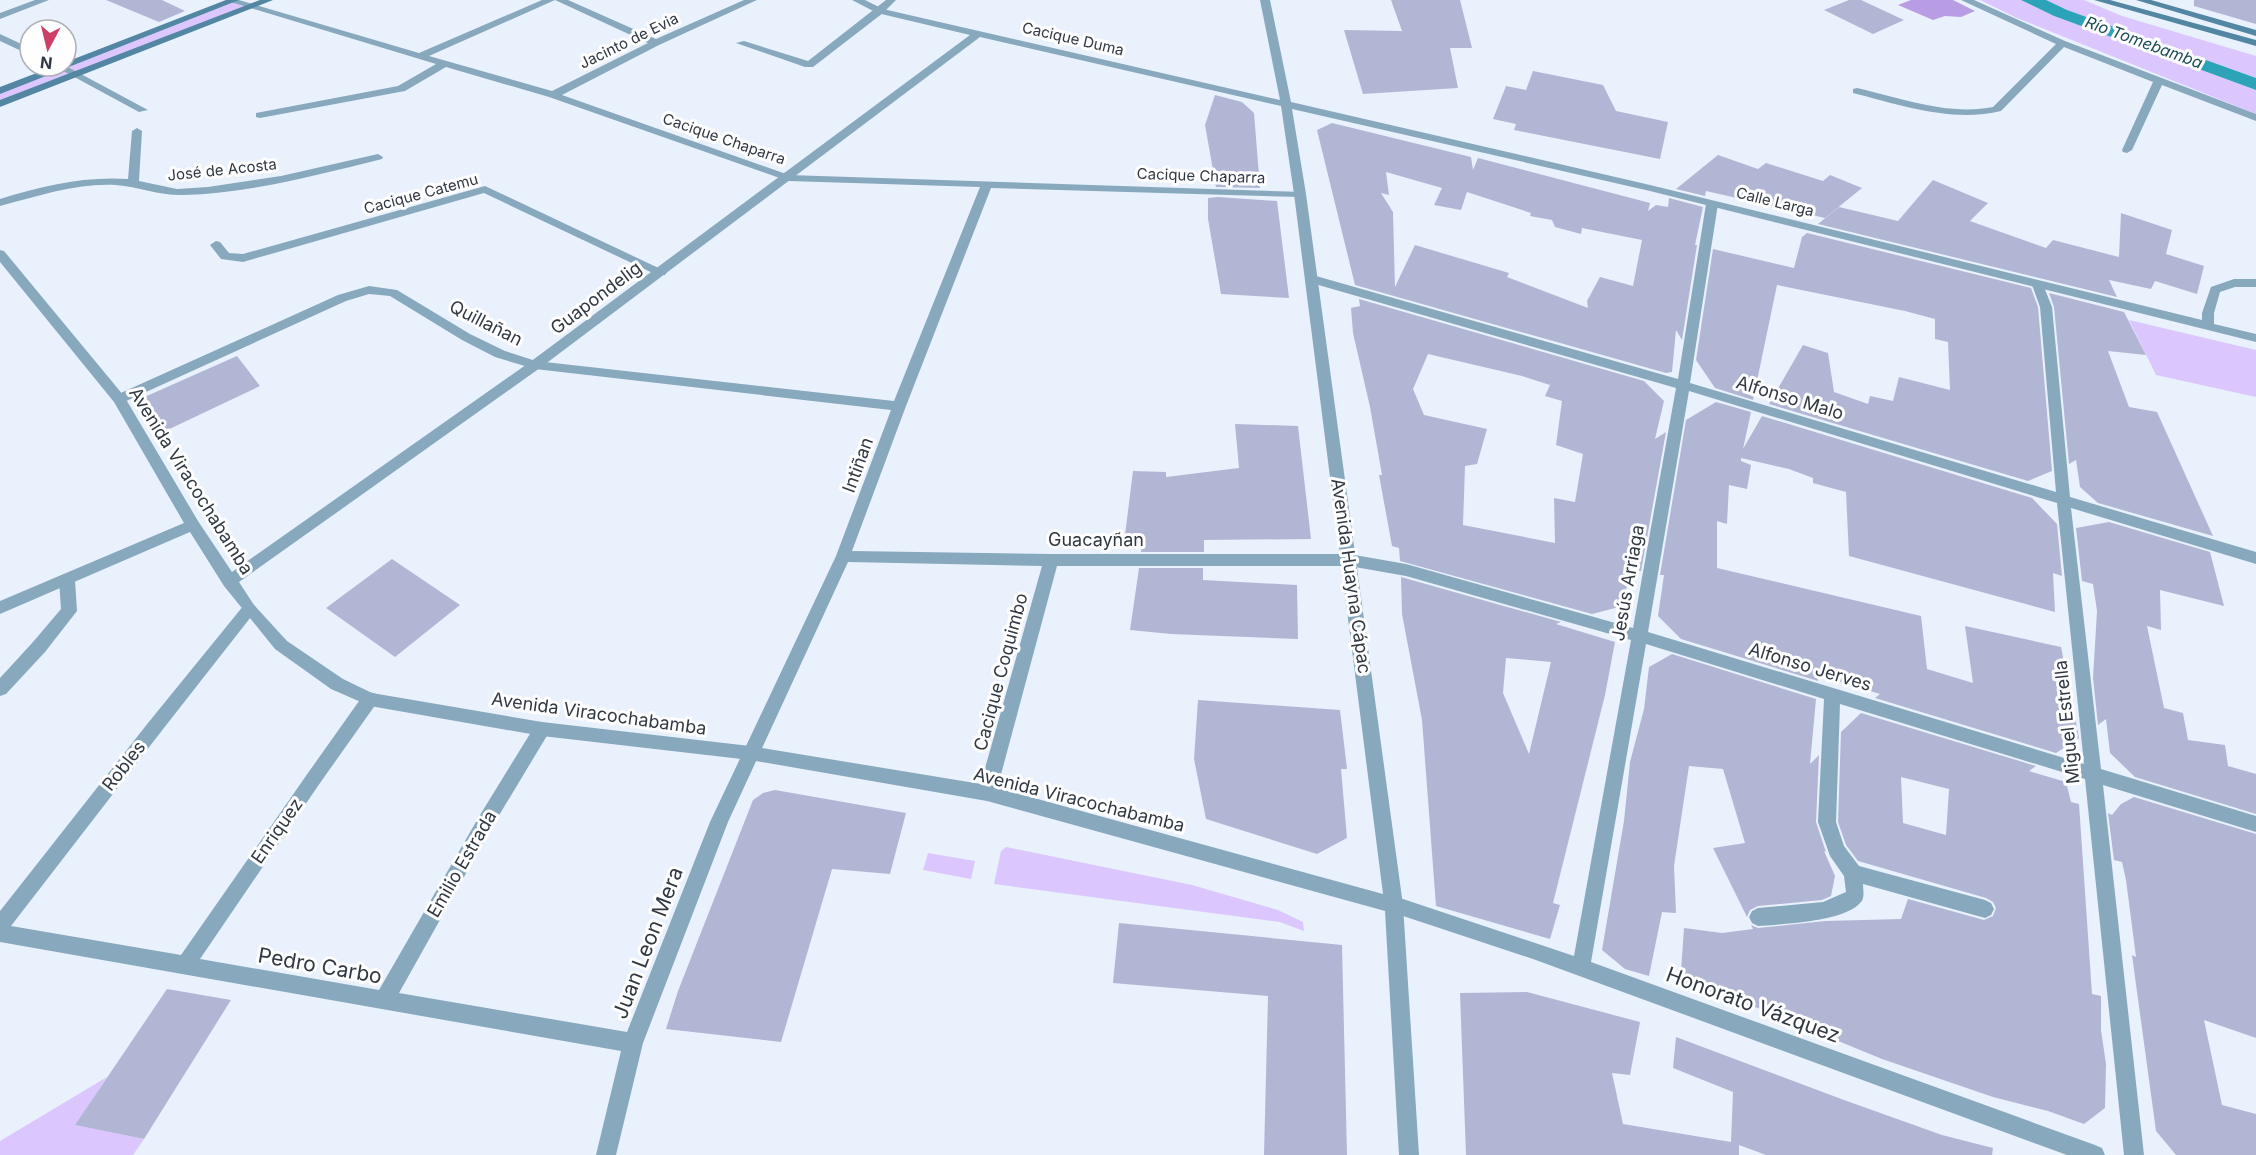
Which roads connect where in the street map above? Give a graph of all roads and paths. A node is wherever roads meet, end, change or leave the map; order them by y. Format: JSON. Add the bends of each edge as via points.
{"nodes":[{"id":1,"x":44,"y":0,"type":"edge"},
{"id":2,"x":232,"y":0,"type":"edge"},
{"id":3,"x":268,"y":0,"type":"edge"},
{"id":4,"x":550,"y":0,"type":"edge"},
{"id":5,"x":560,"y":0,"type":"edge"},
{"id":6,"x":752,"y":0,"type":"edge"},
{"id":7,"x":857,"y":0,"type":"edge"},
{"id":8,"x":891,"y":0,"type":"edge"},
{"id":9,"x":1265,"y":0,"type":"edge"},
{"id":10,"x":1965,"y":0,"type":"edge"},
{"id":11,"x":2143,"y":0,"type":"edge"},
{"id":12,"x":2102,"y":1,"type":"edge"},
{"id":13,"x":251,"y":6,"type":"junction"},
{"id":14,"x":880,"y":11,"type":"junction"},
{"id":15,"x":0,"y":16,"type":"edge"},
{"id":16,"x":2256,"y":31,"type":"edge"},
{"id":17,"x":979,"y":33,"type":"junction"},
{"id":18,"x":0,"y":37,"type":"edge"},
{"id":19,"x":656,"y":43,"type":"junction"},
{"id":20,"x":741,"y":43,"type":"dead end"},
{"id":21,"x":2062,"y":43,"type":"junction"},
{"id":22,"x":18,"y":46,"type":"edge"},
{"id":23,"x":2256,"y":46,"type":"edge"},
{"id":24,"x":420,"y":56,"type":"junction"},
{"id":25,"x":78,"y":60,"type":"edge"},
{"id":26,"x":445,"y":63,"type":"junction"},
{"id":27,"x":78,"y":73,"type":"edge"},
{"id":28,"x":78,"y":76,"type":"edge"},
{"id":29,"x":32,"y":78,"type":"edge"},
{"id":30,"x":65,"y":78,"type":"edge"},
{"id":31,"x":2159,"y":81,"type":"junction"},
{"id":32,"x":0,"y":91,"type":"edge"},
{"id":33,"x":1857,"y":92,"type":"dead end"},
{"id":34,"x":553,"y":95,"type":"junction"},
{"id":35,"x":1286,"y":103,"type":"junction"},
{"id":36,"x":0,"y":104,"type":"edge"},
{"id":37,"x":143,"y":110,"type":"dead end"},
{"id":38,"x":260,"y":115,"type":"dead end"},
{"id":39,"x":2256,"y":118,"type":"edge"},
{"id":40,"x":136,"y":131,"type":"dead end"},
{"id":41,"x":2127,"y":150,"type":"dead end"},
{"id":42,"x":378,"y":157,"type":"dead end"},
{"id":43,"x":788,"y":178,"type":"junction"},
{"id":44,"x":133,"y":184,"type":"junction"},
{"id":45,"x":987,"y":184,"type":"junction"},
{"id":46,"x":1300,"y":194,"type":"junction"},
{"id":47,"x":0,"y":203,"type":"edge"},
{"id":48,"x":1712,"y":204,"type":"junction"},
{"id":49,"x":216,"y":245,"type":"dead end"},
{"id":50,"x":2,"y":259,"type":"edge"},
{"id":51,"x":661,"y":272,"type":"junction"},
{"id":52,"x":1312,"y":279,"type":"junction"},
{"id":53,"x":2256,"y":282,"type":"edge"},
{"id":54,"x":2038,"y":285,"type":"junction"},
{"id":55,"x":2208,"y":326,"type":"junction"},
{"id":56,"x":2256,"y":338,"type":"edge"},
{"id":57,"x":536,"y":365,"type":"junction"},
{"id":58,"x":1683,"y":385,"type":"junction"},
{"id":59,"x":119,"y":399,"type":"junction"},
{"id":60,"x":898,"y":406,"type":"junction"},
{"id":61,"x":2063,"y":500,"type":"junction"},
{"id":62,"x":193,"y":525,"type":"junction"},
{"id":63,"x":843,"y":556,"type":"junction"},
{"id":64,"x":2256,"y":558,"type":"edge"},
{"id":65,"x":1051,"y":560,"type":"junction"},
{"id":66,"x":1349,"y":560,"type":"junction"},
{"id":67,"x":67,"y":580,"type":"junction"},
{"id":68,"x":229,"y":582,"type":"junction"},
{"id":69,"x":0,"y":608,"type":"edge"},
{"id":70,"x":249,"y":609,"type":"junction"},
{"id":71,"x":1638,"y":636,"type":"junction"},
{"id":72,"x":0,"y":689,"type":"edge"},
{"id":73,"x":1832,"y":694,"type":"junction"},
{"id":74,"x":370,"y":699,"type":"junction"},
{"id":75,"x":542,"y":729,"type":"junction"},
{"id":76,"x":750,"y":753,"type":"junction"},
{"id":77,"x":2093,"y":772,"type":"junction"},
{"id":78,"x":987,"y":794,"type":"junction"},
{"id":79,"x":2256,"y":824,"type":"edge"},
{"id":80,"x":1853,"y":873,"type":"junction"},
{"id":81,"x":1394,"y":905,"type":"junction"},
{"id":82,"x":1985,"y":909,"type":"dead end"},
{"id":83,"x":1758,"y":917,"type":"dead end"},
{"id":84,"x":0,"y":925,"type":"edge"},
{"id":85,"x":0,"y":933,"type":"edge"},
{"id":86,"x":185,"y":965,"type":"junction"},
{"id":87,"x":1581,"y":968,"type":"junction"},
{"id":88,"x":384,"y":1000,"type":"junction"},
{"id":89,"x":633,"y":1043,"type":"junction"},
{"id":90,"x":606,"y":1155,"type":"edge"},
{"id":91,"x":1409,"y":1155,"type":"edge"},
{"id":92,"x":2095,"y":1155,"type":"edge"},
{"id":93,"x":2134,"y":1155,"type":"edge"}],
"edges":[{"from":1,"to":15,"type":"street"},
{"from":2,"to":13,"type":"street","name":"Cacique Chaparra"},
{"from":2,"to":25,"type":"main road"},
{"from":3,"to":13,"type":"main road"},
{"from":4,"to":24,"type":"street"},
{"from":5,"to":19,"type":"street"},
{"from":6,"to":19,"type":"street","name":"Jacinto de Evia"},
{"from":7,"to":14,"type":"street","name":"Cacique Duma"},
{"from":8,"to":14,"type":"street"},
{"from":9,"to":35,"type":"street","name":"Avenida Huayna Cápac"},
{"from":10,"to":21,"type":"street"},
{"from":11,"to":16,"type":"main road"},
{"from":12,"to":23,"type":"main road"},
{"from":13,"to":24,"type":"street","name":"Cacique Chaparra"},
{"from":13,"to":27,"type":"main road"},
{"from":14,"to":17,"type":"street","name":"Cacique Duma"},
{"from":14,"to":20,"type":"street","via":[[809,65]]},
{"from":17,"to":35,"type":"street","name":"Cacique Duma"},
{"from":17,"to":43,"type":"street","name":"Guapondelig"},
{"from":18,"to":22,"type":"street"},
{"from":19,"to":34,"type":"street","name":"Jacinto de Evia"},
{"from":21,"to":31,"type":"street"},
{"from":21,"to":33,"type":"street","via":[[1997,109],[1987,113],[1967,113]]},
{"from":24,"to":26,"type":"street","name":"Cacique Chaparra"},
{"from":26,"to":34,"type":"street","name":"Cacique Chaparra"},
{"from":26,"to":38,"type":"street","via":[[401,89]]},
{"from":28,"to":37,"type":"street"},
{"from":29,"to":32,"type":"main road"},
{"from":30,"to":36,"type":"main road"},
{"from":31,"to":39,"type":"street"},
{"from":31,"to":41,"type":"street"},
{"from":34,"to":43,"type":"street","name":"Cacique Chaparra"},
{"from":35,"to":46,"type":"street","name":"Avenida Huayna Cápac"},
{"from":35,"to":48,"type":"street","name":"Calle Larga"},
{"from":40,"to":44,"type":"street"},
{"from":42,"to":44,"type":"street","name":"José de Acosta","via":[[299,177],[183,192],[161,192]]},
{"from":43,"to":45,"type":"street","name":"Cacique Chaparra"},
{"from":43,"to":51,"type":"street","name":"Guapondelig"},
{"from":44,"to":47,"type":"street","name":"José de Acosta","via":[[107,181],[65,185]]},
{"from":45,"to":46,"type":"street","name":"Cacique Chaparra"},
{"from":45,"to":60,"type":"street","name":"Intiñan"},
{"from":46,"to":52,"type":"street","name":"Avenida Huayna Cápac"},
{"from":48,"to":54,"type":"street","name":"Calle Larga"},
{"from":48,"to":58,"type":"street","name":"Jesús Arriaga"},
{"from":49,"to":51,"type":"street","name":"Cacique Catemu","via":[[225,256],[243,258],[485,189]]},
{"from":50,"to":59,"type":"street","name":"Avenida Viracochabamba"},
{"from":51,"to":57,"type":"street","name":"Guapondelig"},
{"from":52,"to":58,"type":"street","name":"Alfonso Malo"},
{"from":52,"to":66,"type":"street","name":"Avenida Huayna Cápac"},
{"from":53,"to":55,"type":"street","via":[[2215,290]]},
{"from":54,"to":55,"type":"street","name":"Calle Larga"},
{"from":54,"to":61,"type":"street","name":"Miguel Estrella","via":[[2046,307]]},
{"from":55,"to":56,"type":"street","name":"Calle Larga"},
{"from":57,"to":59,"type":"street","name":"Quillañan","via":[[500,354],[466,337],[393,292],[369,290],[342,298]]},
{"from":57,"to":60,"type":"street","name":"Quillañan"},
{"from":57,"to":68,"type":"street","name":"Guapondelig"},
{"from":58,"to":61,"type":"street","name":"Alfonso Malo"},
{"from":58,"to":71,"type":"street","name":"Jesús Arriaga"},
{"from":59,"to":62,"type":"street","name":"Avenida Viracochabamba"},
{"from":60,"to":63,"type":"street","name":"Intiñan"},
{"from":61,"to":64,"type":"street","name":"Alfonso Malo"},
{"from":61,"to":77,"type":"street","name":"Miguel Estrella"},
{"from":62,"to":67,"type":"street"},
{"from":62,"to":68,"type":"street","name":"Avenida Viracochabamba"},
{"from":63,"to":65,"type":"street","name":"Guacayñan"},
{"from":63,"to":76,"type":"street","name":"Intiñan"},
{"from":65,"to":66,"type":"street","name":"Guacayñan"},
{"from":65,"to":78,"type":"street","name":"Cacique Coquimbo"},
{"from":66,"to":71,"type":"street","name":"Alfonso Jerves","via":[[1406,570]]},
{"from":66,"to":81,"type":"street","name":"Avenida Huayna Cápac"},
{"from":67,"to":69,"type":"street"},
{"from":67,"to":72,"type":"street","via":[[69,610]]},
{"from":68,"to":70,"type":"street","name":"Avenida Viracochabamba"},
{"from":70,"to":74,"type":"street","name":"Avenida Viracochabamba","via":[[281,645],[307,665]]},
{"from":70,"to":84,"type":"street","name":"Robles"},
{"from":71,"to":73,"type":"street","name":"Alfonso Jerves"},
{"from":71,"to":87,"type":"street","name":"Jesús Arriaga"},
{"from":73,"to":77,"type":"street","name":"Alfonso Jerves"},
{"from":73,"to":80,"type":"street","via":[[1827,822],[1836,850]]},
{"from":74,"to":75,"type":"street","name":"Avenida Viracochabamba"},
{"from":74,"to":86,"type":"street","name":"Enriquez"},
{"from":75,"to":76,"type":"street","name":"Avenida Viracochabamba"},
{"from":75,"to":88,"type":"street","name":"Emilio Estrada"},
{"from":76,"to":78,"type":"street","name":"Avenida Viracochabamba"},
{"from":76,"to":89,"type":"street","name":"Juan Leon Mera"},
{"from":77,"to":79,"type":"street","name":"Alfonso Jerves"},
{"from":77,"to":93,"type":"street","name":"Miguel Estrella"},
{"from":78,"to":81,"type":"street","name":"Avenida Viracochabamba"},
{"from":80,"to":82,"type":"street"},
{"from":80,"to":83,"type":"street","via":[[1855,896],[1847,903]]},
{"from":81,"to":87,"type":"street","name":"Honorato Vázquez"},
{"from":81,"to":91,"type":"street","name":"Avenida Huayna Cápac"},
{"from":85,"to":86,"type":"street","name":"Pedro Carbo"},
{"from":86,"to":88,"type":"street","name":"Pedro Carbo"},
{"from":87,"to":92,"type":"street","name":"Honorato Vázquez"},
{"from":88,"to":89,"type":"street","name":"Pedro Carbo"},
{"from":89,"to":90,"type":"street","name":"Juan Leon Mera"}]}
